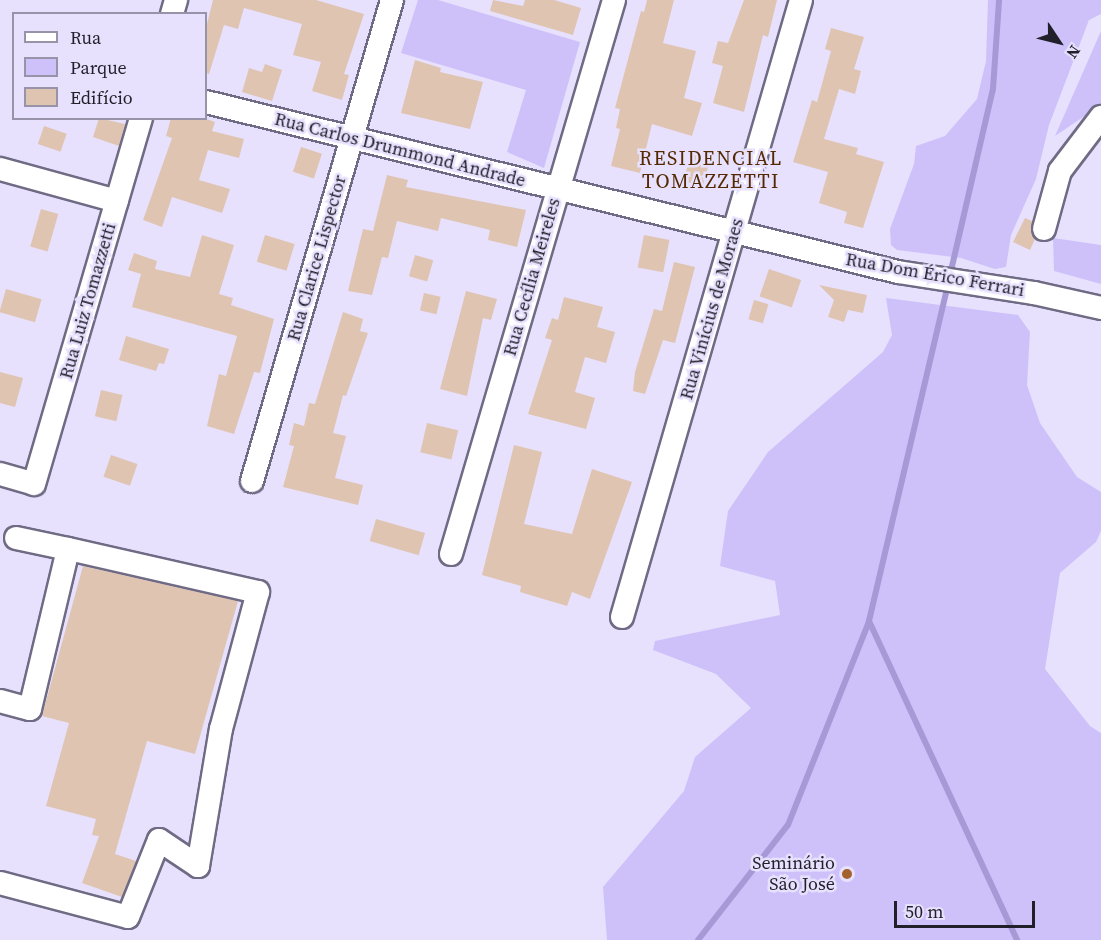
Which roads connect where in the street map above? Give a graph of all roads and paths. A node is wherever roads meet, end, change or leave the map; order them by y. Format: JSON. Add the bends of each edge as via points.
{"nodes":[{"id":1,"x":392,"y":0,"type":"edge"},
{"id":2,"x":614,"y":0,"type":"edge"},
{"id":3,"x":801,"y":0,"type":"edge"},
{"id":4,"x":207,"y":102,"type":"edge"},
{"id":5,"x":1101,"y":117,"type":"edge"},
{"id":6,"x":140,"y":120,"type":"edge"},
{"id":7,"x":352,"y":138,"type":"junction"},
{"id":8,"x":2,"y":176,"type":"edge"},
{"id":9,"x":558,"y":189,"type":"junction"},
{"id":10,"x":117,"y":201,"type":"junction"},
{"id":11,"x":1044,"y":229,"type":"dead end"},
{"id":12,"x":734,"y":232,"type":"junction"},
{"id":13,"x":1101,"y":309,"type":"edge"},
{"id":14,"x":0,"y":474,"type":"edge"},
{"id":15,"x":252,"y":481,"type":"dead end"},
{"id":16,"x":16,"y":538,"type":"dead end"},
{"id":17,"x":68,"y":549,"type":"junction"},
{"id":18,"x":451,"y":554,"type":"dead end"},
{"id":19,"x":622,"y":617,"type":"dead end"},
{"id":20,"x":0,"y":701,"type":"edge"},
{"id":21,"x":0,"y":883,"type":"edge"}],
"edges":[{"from":1,"to":7,"type":"street","name":"Rua Clarice Lispector"},
{"from":2,"to":9,"type":"street","name":"Rua Cecília Meireles"},
{"from":3,"to":12,"type":"street","name":"Rua Vinícius de Moraes"},
{"from":4,"to":7,"type":"street","name":"Rua Carlos Drummond Andrade"},
{"from":5,"to":11,"type":"street","via":[[1060,171]]},
{"from":6,"to":10,"type":"street","name":"Rua Luiz Tomazzetti"},
{"from":7,"to":9,"type":"street","name":"Rua Carlos Drummond Andrade"},
{"from":7,"to":15,"type":"street","name":"Rua Clarice Lispector"},
{"from":8,"to":10,"type":"street"},
{"from":9,"to":12,"type":"street","name":"Rua Carlos Drummond Andrade"},
{"from":9,"to":18,"type":"street","name":"Rua Cecília Meireles"},
{"from":10,"to":14,"type":"street","name":"Rua Luiz Tomazzetti","via":[[34,484]]},
{"from":12,"to":13,"type":"street","name":"Rua Dom Érico Ferrari","via":[[898,272],[1034,293]]},
{"from":12,"to":19,"type":"street","name":"Rua Vinícius de Moraes"},
{"from":16,"to":17,"type":"street"},
{"from":17,"to":20,"type":"street","via":[[30,709]]},
{"from":17,"to":21,"type":"street","via":[[258,592],[221,729],[198,866],[159,840],[128,917]]}]}
